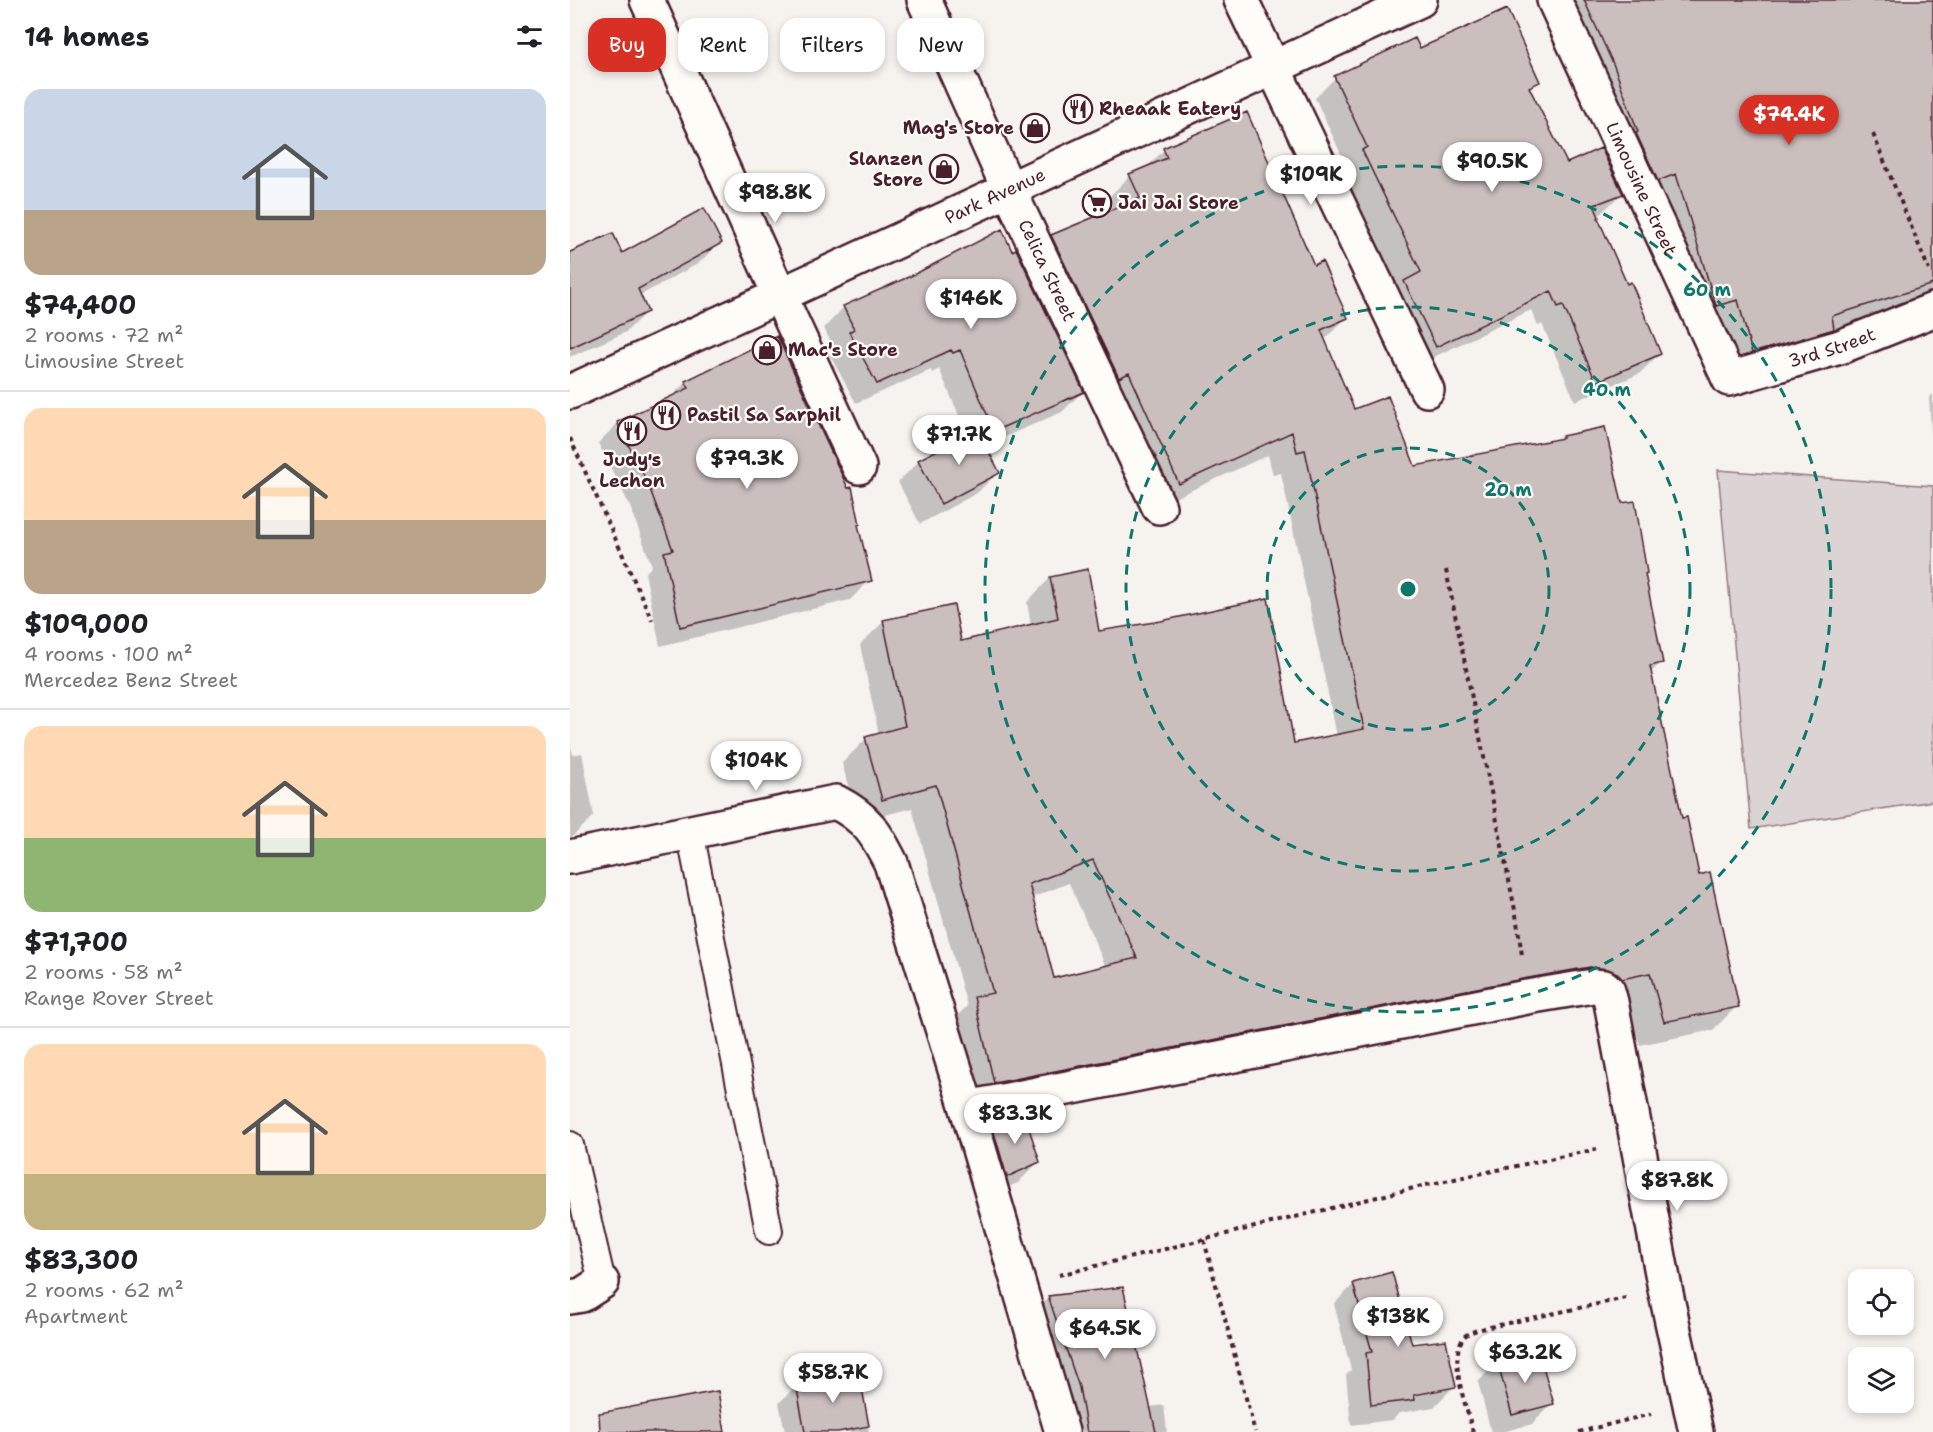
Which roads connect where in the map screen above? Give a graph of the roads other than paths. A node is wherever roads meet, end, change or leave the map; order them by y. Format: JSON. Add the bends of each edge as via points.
{"nodes":[{"id":1,"x":647,"y":0,"type":"edge"},
{"id":2,"x":924,"y":0,"type":"edge"},
{"id":3,"x":1241,"y":0,"type":"edge"},
{"id":4,"x":1420,"y":0,"type":"edge"},
{"id":5,"x":1554,"y":0,"type":"edge"},
{"id":6,"x":1273,"y":68,"type":"junction"},
{"id":7,"x":1009,"y":190,"type":"junction"},
{"id":8,"x":780,"y":296,"type":"junction"},
{"id":9,"x":1933,"y":310,"type":"edge"},
{"id":10,"x":1729,"y":379,"type":"joint"},
{"id":11,"x":1427,"y":390,"type":"dead end"},
{"id":12,"x":570,"y":392,"type":"edge"},
{"id":13,"x":860,"y":467,"type":"dead end"},
{"id":14,"x":1159,"y":507,"type":"dead end"},
{"id":15,"x":690,"y":832,"type":"junction"},
{"id":16,"x":570,"y":857,"type":"edge"},
{"id":17,"x":967,"y":1108,"type":"junction"},
{"id":18,"x":570,"y":1144,"type":"edge"},
{"id":19,"x":769,"y":1231,"type":"dead end"},
{"id":20,"x":602,"y":1282,"type":"joint"},
{"id":21,"x":570,"y":1297,"type":"edge"},
{"id":22,"x":1693,"y":1419,"type":"edge"},
{"id":23,"x":1062,"y":1432,"type":"edge"}],
"edges":[{"from":1,"to":8,"type":"street"},
{"from":2,"to":7,"type":"street","name":"Celica Street"},
{"from":3,"to":6,"type":"street"},
{"from":4,"to":6,"type":"street","name":"Park Avenue"},
{"from":5,"to":10,"type":"street","name":"Limousine Street"},
{"from":6,"to":7,"type":"street","name":"Park Avenue"},
{"from":6,"to":11,"type":"street"},
{"from":7,"to":8,"type":"street","name":"Park Avenue"},
{"from":7,"to":14,"type":"street","name":"Celica Street"},
{"from":8,"to":12,"type":"street","name":"Park Avenue"},
{"from":8,"to":13,"type":"street"},
{"from":9,"to":10,"type":"street","name":"3rd Street","via":[[1840,347]]},
{"from":15,"to":16,"type":"street"},
{"from":15,"to":17,"type":"street","via":[[836,802],[855,812],[877,836],[891,864]]},
{"from":15,"to":19,"type":"lane"},
{"from":17,"to":22,"type":"street","via":[[1527,997],[1604,987],[1608,991]]},
{"from":17,"to":23,"type":"street"},
{"from":18,"to":20,"type":"lane"},
{"from":20,"to":21,"type":"street","via":[[582,1295]]}]}
